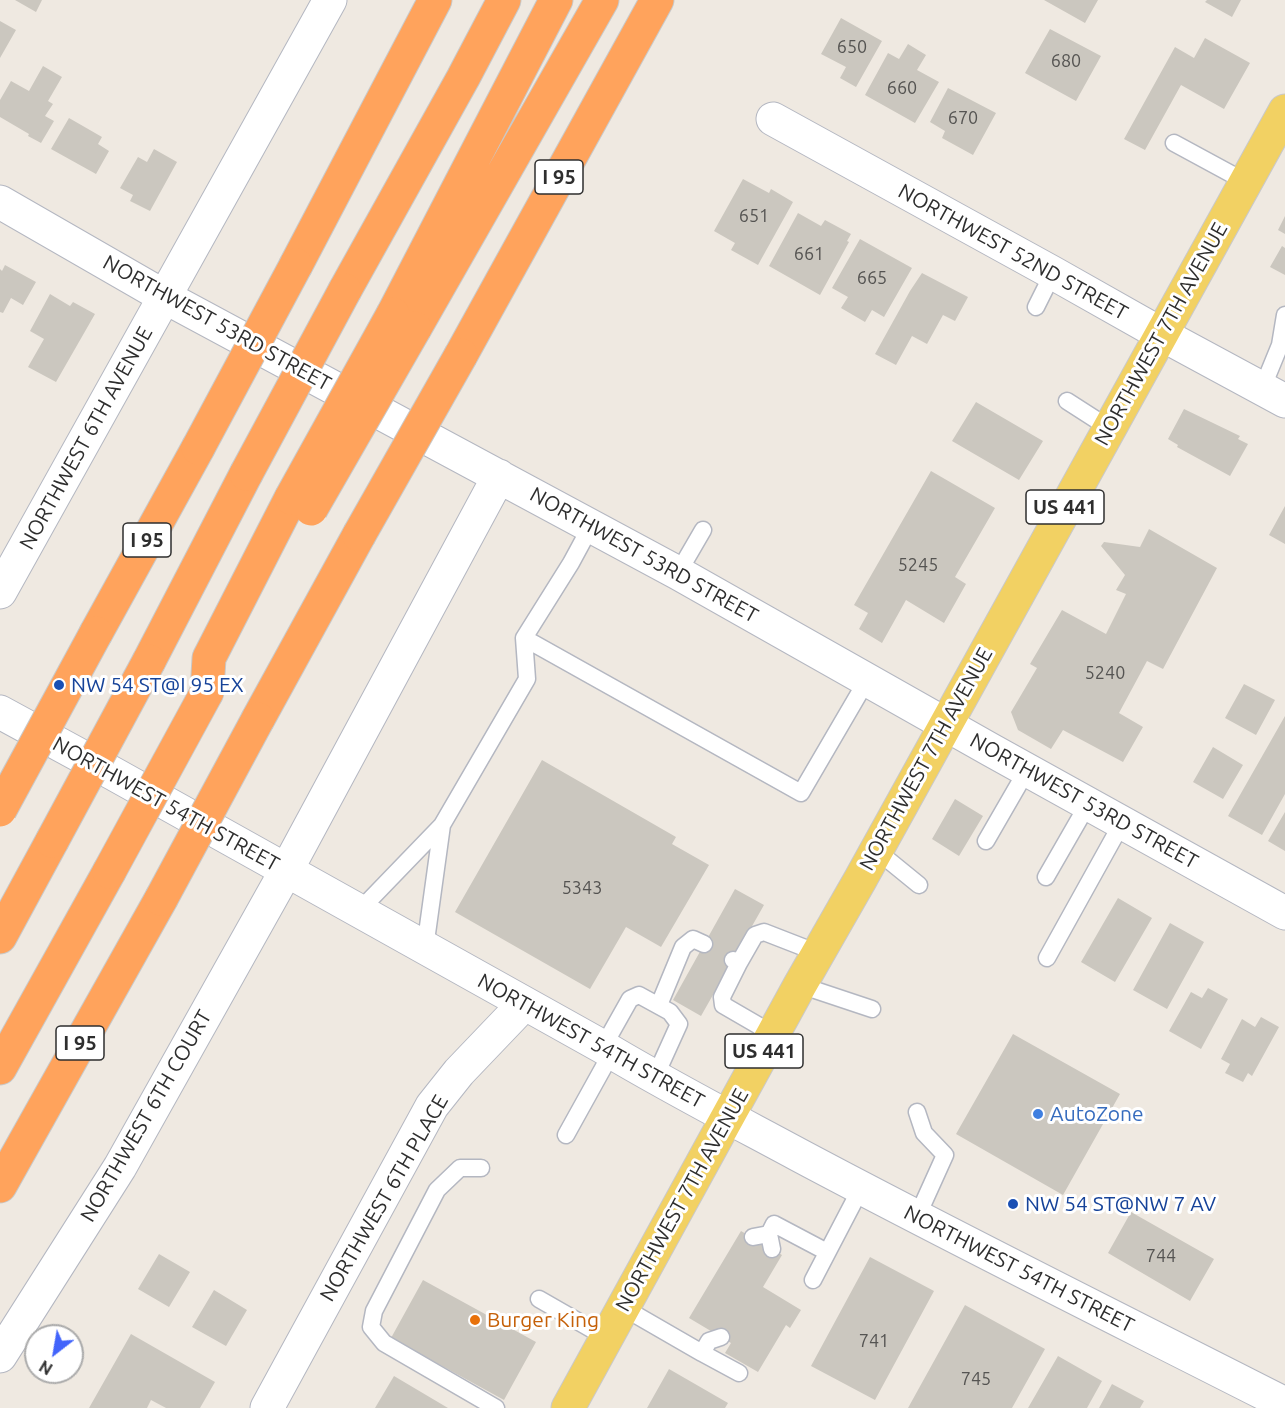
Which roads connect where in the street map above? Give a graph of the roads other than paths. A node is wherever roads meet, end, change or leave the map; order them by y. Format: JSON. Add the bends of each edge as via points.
{"nodes":[{"id":1,"x":330,"y":0,"type":"edge"},
{"id":2,"x":435,"y":0,"type":"edge"},
{"id":3,"x":504,"y":0,"type":"edge"},
{"id":4,"x":556,"y":0,"type":"edge"},
{"id":5,"x":602,"y":0,"type":"edge"},
{"id":6,"x":657,"y":0,"type":"edge"},
{"id":7,"x":1285,"y":111,"type":"edge"},
{"id":8,"x":773,"y":119,"type":"dead end"},
{"id":9,"x":1174,"y":143,"type":"dead end"},
{"id":10,"x":1246,"y":182,"type":"junction"},
{"id":11,"x":0,"y":202,"type":"edge"},
{"id":12,"x":1053,"y":273,"type":"junction"},
{"id":13,"x":165,"y":297,"type":"junction"},
{"id":14,"x":1036,"y":307,"type":"dead end"},
{"id":15,"x":1285,"y":315,"type":"edge"},
{"id":16,"x":404,"y":321,"type":"junction"},
{"id":17,"x":1161,"y":334,"type":"junction"},
{"id":18,"x":1274,"y":395,"type":"edge"},
{"id":19,"x":1067,"y":401,"type":"dead end"},
{"id":20,"x":1108,"y":428,"type":"junction"},
{"id":21,"x":499,"y":476,"type":"junction"},
{"id":22,"x":591,"y":526,"type":"junction"},
{"id":23,"x":703,"y":530,"type":"dead end"},
{"id":24,"x":678,"y":573,"type":"junction"},
{"id":25,"x":0,"y":592,"type":"edge"},
{"id":26,"x":524,"y":638,"type":"junction"},
{"id":27,"x":867,"y":680,"type":"junction"},
{"id":28,"x":0,"y":712,"type":"edge"},
{"id":29,"x":946,"y":724,"type":"junction"},
{"id":30,"x":1027,"y":770,"type":"junction"},
{"id":31,"x":1088,"y":804,"type":"junction"},
{"id":32,"x":0,"y":810,"type":"edge"},
{"id":33,"x":1122,"y":823,"type":"junction"},
{"id":34,"x":441,"y":825,"type":"junction"},
{"id":35,"x":987,"y":841,"type":"dead end"},
{"id":36,"x":876,"y":850,"type":"junction"},
{"id":37,"x":286,"y":871,"type":"junction"},
{"id":38,"x":1046,"y":877,"type":"dead end"},
{"id":39,"x":919,"y":885,"type":"dead end"},
{"id":40,"x":359,"y":911,"type":"junction"},
{"id":41,"x":1285,"y":913,"type":"edge"},
{"id":42,"x":0,"y":937,"type":"edge"},
{"id":43,"x":704,"y":944,"type":"dead end"},
{"id":44,"x":425,"y":948,"type":"junction"},
{"id":45,"x":818,"y":953,"type":"junction"},
{"id":46,"x":1047,"y":958,"type":"dead end"},
{"id":47,"x":800,"y":985,"type":"junction"},
{"id":48,"x":524,"y":1004,"type":"junction"},
{"id":49,"x":659,"y":1005,"type":"junction"},
{"id":50,"x":872,"y":1008,"type":"dead end"},
{"id":51,"x":773,"y":1034,"type":"junction"},
{"id":52,"x":608,"y":1049,"type":"junction"},
{"id":53,"x":0,"y":1068,"type":"edge"},
{"id":54,"x":655,"y":1077,"type":"junction"},
{"id":55,"x":917,"y":1112,"type":"dead end"},
{"id":56,"x":728,"y":1117,"type":"junction"},
{"id":57,"x":566,"y":1135,"type":"dead end"},
{"id":58,"x":481,"y":1168,"type":"dead end"},
{"id":59,"x":0,"y":1186,"type":"edge"},
{"id":60,"x":861,"y":1188,"type":"junction"},
{"id":61,"x":917,"y":1217,"type":"junction"},
{"id":62,"x":765,"y":1240,"type":"dead end"},
{"id":63,"x":827,"y":1252,"type":"junction"},
{"id":64,"x":813,"y":1280,"type":"dead end"},
{"id":65,"x":539,"y":1299,"type":"dead end"},
{"id":66,"x":624,"y":1308,"type":"junction"},
{"id":67,"x":607,"y":1338,"type":"junction"},
{"id":68,"x":0,"y":1356,"type":"edge"},
{"id":69,"x":739,"y":1373,"type":"dead end"},
{"id":70,"x":1285,"y":1404,"type":"edge"},
{"id":71,"x":267,"y":1408,"type":"edge"},
{"id":72,"x":496,"y":1408,"type":"edge"},
{"id":73,"x":568,"y":1408,"type":"edge"}],
"edges":[{"from":1,"to":13,"type":"street","name":"NORTHWEST 6TH AVENUE"},
{"from":2,"to":32,"type":"highway","number":"I 95","bridge":true,"via":[[297,265]]},
{"from":3,"to":42,"type":"highway","bridge":true},
{"from":4,"to":16,"type":"highway"},
{"from":5,"to":16,"type":"highway"},
{"from":6,"to":59,"type":"highway","number":"I 95","bridge":true},
{"from":7,"to":10,"type":"main road","name":"NORTHWEST 7TH AVENUE","number":"US 441"},
{"from":8,"to":12,"type":"street","name":"NORTHWEST 52ND STREET"},
{"from":9,"to":10,"type":"lane"},
{"from":10,"to":17,"type":"main road","name":"NORTHWEST 7TH AVENUE","number":"US 441"},
{"from":11,"to":13,"type":"street","name":"NORTHWEST 53RD STREET"},
{"from":12,"to":14,"type":"lane"},
{"from":12,"to":17,"type":"street","name":"NORTHWEST 52ND STREET"},
{"from":13,"to":21,"type":"street","name":"NORTHWEST 53RD STREET"},
{"from":13,"to":25,"type":"street","name":"NORTHWEST 6TH AVENUE"},
{"from":15,"to":18,"type":"lane"},
{"from":16,"to":53,"type":"highway","bridge":true,"via":[[209,657],[207,692]]},
{"from":17,"to":18,"type":"street","name":"NORTHWEST 52ND STREET"},
{"from":17,"to":20,"type":"main road","name":"NORTHWEST 7TH AVENUE","number":"US 441"},
{"from":19,"to":20,"type":"lane"},
{"from":20,"to":29,"type":"main road","name":"NORTHWEST 7TH AVENUE","number":"US 441"},
{"from":21,"to":22,"type":"street","name":"NORTHWEST 53RD STREET"},
{"from":21,"to":37,"type":"street","name":"NORTHWEST 6TH COURT"},
{"from":22,"to":24,"type":"street","name":"NORTHWEST 53RD STREET"},
{"from":22,"to":26,"type":"lane"},
{"from":23,"to":24,"type":"lane"},
{"from":24,"to":27,"type":"street","name":"NORTHWEST 53RD STREET"},
{"from":26,"to":27,"type":"lane","via":[[801,793]]},
{"from":26,"to":34,"type":"lane","via":[[527,679]]},
{"from":27,"to":29,"type":"street","name":"NORTHWEST 53RD STREET"},
{"from":28,"to":37,"type":"street","name":"NORTHWEST 54TH STREET"},
{"from":29,"to":30,"type":"street","name":"NORTHWEST 53RD STREET"},
{"from":29,"to":36,"type":"main road","name":"NORTHWEST 7TH AVENUE","number":"US 441"},
{"from":30,"to":31,"type":"street","name":"NORTHWEST 53RD STREET"},
{"from":30,"to":35,"type":"lane"},
{"from":31,"to":33,"type":"street","name":"NORTHWEST 53RD STREET"},
{"from":31,"to":38,"type":"lane"},
{"from":33,"to":41,"type":"street","name":"NORTHWEST 53RD STREET"},
{"from":33,"to":46,"type":"lane"},
{"from":34,"to":40,"type":"lane"},
{"from":34,"to":44,"type":"lane"},
{"from":36,"to":39,"type":"lane"},
{"from":36,"to":45,"type":"main road","name":"NORTHWEST 7TH AVENUE","number":"US 441"},
{"from":37,"to":40,"type":"street","name":"NORTHWEST 54TH STREET"},
{"from":37,"to":68,"type":"street","name":"NORTHWEST 6TH COURT","via":[[120,1167]]},
{"from":40,"to":44,"type":"street","name":"NORTHWEST 54TH STREET"},
{"from":43,"to":49,"type":"lane","via":[[693,939],[683,947]]},
{"from":44,"to":48,"type":"street","name":"NORTHWEST 54TH STREET"},
{"from":45,"to":47,"type":"main road","name":"NORTHWEST 7TH AVENUE","number":"US 441"},
{"from":45,"to":51,"type":"lane","via":[[764,932],[755,935],[736,961],[722,996],[723,1005]]},
{"from":47,"to":50,"type":"lane"},
{"from":47,"to":51,"type":"main road","name":"NORTHWEST 7TH AVENUE","number":"US 441"},
{"from":48,"to":52,"type":"street","name":"NORTHWEST 54TH STREET"},
{"from":48,"to":71,"type":"street","name":"NORTHWEST 6TH PLACE","via":[[432,1106]]},
{"from":49,"to":52,"type":"lane","via":[[639,995],[630,999]]},
{"from":49,"to":54,"type":"lane","via":[[679,1024]]},
{"from":51,"to":56,"type":"main road","name":"NORTHWEST 7TH AVENUE","number":"US 441"},
{"from":52,"to":54,"type":"street","name":"NORTHWEST 54TH STREET"},
{"from":52,"to":57,"type":"lane"},
{"from":54,"to":56,"type":"street","name":"NORTHWEST 54TH STREET"},
{"from":55,"to":61,"type":"lane","via":[[924,1132],[945,1155]]},
{"from":56,"to":60,"type":"street","name":"NORTHWEST 54TH STREET"},
{"from":56,"to":66,"type":"main road","name":"NORTHWEST 7TH AVENUE","number":"US 441"},
{"from":58,"to":72,"type":"lane","via":[[460,1168],[437,1190],[374,1311],[371,1327],[384,1343]]},
{"from":60,"to":61,"type":"street","name":"NORTHWEST 54TH STREET"},
{"from":60,"to":63,"type":"lane"},
{"from":61,"to":70,"type":"street","name":"NORTHWEST 54TH STREET"},
{"from":62,"to":63,"type":"lane","via":[[774,1224]]},
{"from":63,"to":64,"type":"lane"},
{"from":65,"to":67,"type":"lane"},
{"from":66,"to":67,"type":"main road","name":"NORTHWEST 7TH AVENUE","number":"US 441"},
{"from":66,"to":69,"type":"lane","via":[[709,1339]]},
{"from":67,"to":73,"type":"main road","name":"NORTHWEST 7TH AVENUE","number":"US 441"}]}
